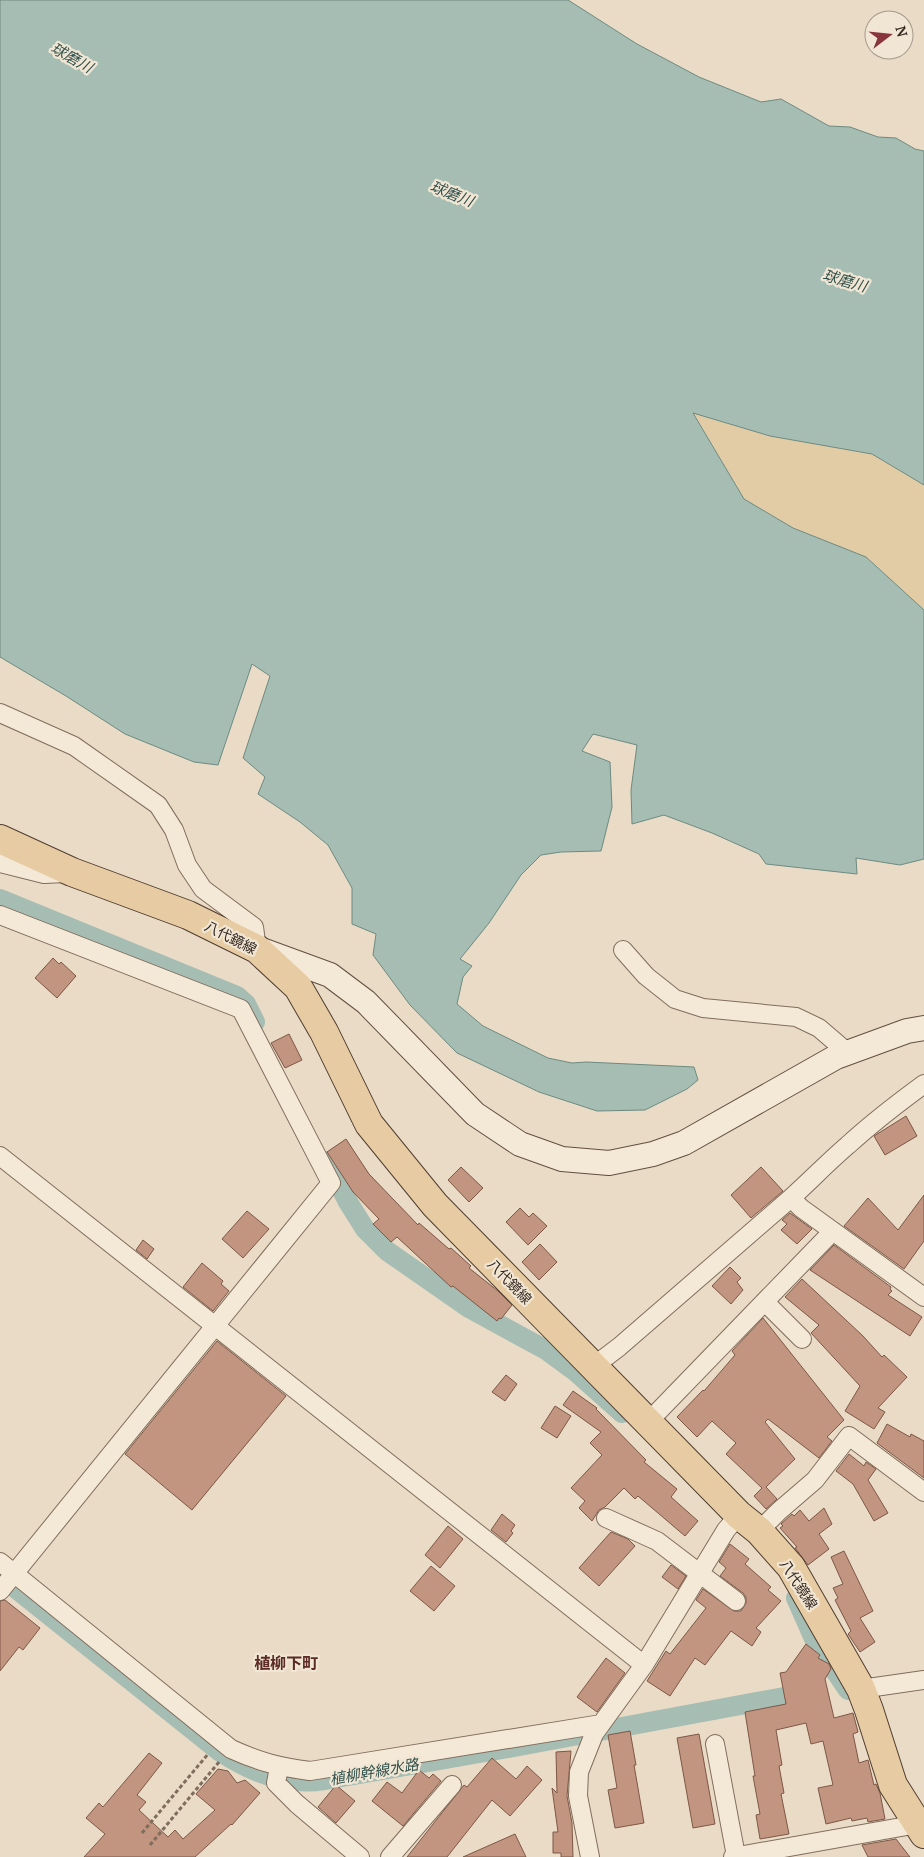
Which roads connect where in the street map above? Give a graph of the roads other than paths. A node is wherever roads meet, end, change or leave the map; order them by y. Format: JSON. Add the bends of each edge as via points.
{"nodes":[{"id":1,"x":0,"y":713,"type":"edge"},
{"id":2,"x":0,"y":839,"type":"edge"},
{"id":3,"x":0,"y":863,"type":"edge"},
{"id":4,"x":72,"y":872,"type":"junction"},
{"id":5,"x":0,"y":915,"type":"edge"},
{"id":6,"x":258,"y":949,"type":"junction"},
{"id":7,"x":623,"y":950,"type":"dead end"},
{"id":8,"x":924,"y":1028,"type":"edge"},
{"id":9,"x":847,"y":1052,"type":"junction"},
{"id":10,"x":924,"y":1084,"type":"edge"},
{"id":11,"x":0,"y":1156,"type":"edge"},
{"id":12,"x":791,"y":1198,"type":"junction"},
{"id":13,"x":833,"y":1231,"type":"junction"},
{"id":14,"x":924,"y":1297,"type":"edge"},
{"id":15,"x":765,"y":1302,"type":"junction"},
{"id":16,"x":215,"y":1325,"type":"junction"},
{"id":17,"x":802,"y":1339,"type":"dead end"},
{"id":18,"x":594,"y":1366,"type":"junction"},
{"id":19,"x":648,"y":1422,"type":"junction"},
{"id":20,"x":924,"y":1492,"type":"edge"},
{"id":21,"x":606,"y":1518,"type":"dead end"},
{"id":22,"x":749,"y":1523,"type":"junction"},
{"id":23,"x":0,"y":1562,"type":"edge"},
{"id":24,"x":700,"y":1574,"type":"junction"},
{"id":25,"x":8,"y":1581,"type":"edge"},
{"id":26,"x":736,"y":1600,"type":"dead end"},
{"id":27,"x":644,"y":1665,"type":"junction"},
{"id":28,"x":924,"y":1680,"type":"edge"},
{"id":29,"x":861,"y":1689,"type":"junction"},
{"id":30,"x":601,"y":1724,"type":"junction"},
{"id":31,"x":715,"y":1744,"type":"dead end"},
{"id":32,"x":278,"y":1775,"type":"junction"},
{"id":33,"x":452,"y":1786,"type":"dead end"},
{"id":34,"x":921,"y":1829,"type":"edge"},
{"id":35,"x":360,"y":1857,"type":"edge"},
{"id":36,"x":390,"y":1857,"type":"edge"},
{"id":37,"x":590,"y":1857,"type":"edge"},
{"id":38,"x":735,"y":1857,"type":"edge"}],
"edges":[{"from":1,"to":6,"type":"street","via":[[74,746],[158,805],[174,830],[187,865],[202,890],[254,927]]},
{"from":2,"to":4,"type":"main road","name":"八代鏡線"},
{"from":3,"to":4,"type":"street","via":[[44,874]]},
{"from":4,"to":6,"type":"main road","name":"八代鏡線","via":[[188,915]]},
{"from":5,"to":16,"type":"street","via":[[241,1009],[331,1183]]},
{"from":6,"to":9,"type":"street","via":[[330,975],[366,1002],[475,1114],[520,1144],[562,1159],[609,1163],[653,1154],[684,1143]]},
{"from":6,"to":18,"type":"main road","name":"八代鏡線","via":[[298,987],[369,1124],[435,1205]]},
{"from":7,"to":9,"type":"street","via":[[646,976],[675,1000],[702,1008],[796,1017],[819,1028]]},
{"from":8,"to":9,"type":"street"},
{"from":10,"to":12,"type":"street","via":[[847,1145]]},
{"from":11,"to":16,"type":"street"},
{"from":12,"to":13,"type":"street"},
{"from":12,"to":18,"type":"street"},
{"from":13,"to":14,"type":"street"},
{"from":13,"to":15,"type":"street"},
{"from":15,"to":17,"type":"street"},
{"from":15,"to":19,"type":"street"},
{"from":16,"to":25,"type":"street"},
{"from":16,"to":27,"type":"street"},
{"from":18,"to":19,"type":"main road","name":"八代鏡線"},
{"from":19,"to":22,"type":"main road","name":"八代鏡線"},
{"from":20,"to":22,"type":"street","via":[[849,1436],[815,1480],[778,1511]]},
{"from":21,"to":24,"type":"street","via":[[657,1541]]},
{"from":22,"to":24,"type":"street","via":[[726,1530]]},
{"from":22,"to":29,"type":"main road","name":"八代鏡線","via":[[791,1567]]},
{"from":23,"to":25,"type":"street"},
{"from":24,"to":26,"type":"street"},
{"from":24,"to":27,"type":"street"},
{"from":25,"to":32,"type":"street","via":[[232,1749]]},
{"from":27,"to":30,"type":"street"},
{"from":28,"to":29,"type":"street"},
{"from":29,"to":34,"type":"main road","name":"八代鏡線","via":[[893,1785]]},
{"from":30,"to":32,"type":"street"},
{"from":30,"to":37,"type":"street","via":[[579,1772],[578,1796]]},
{"from":31,"to":38,"type":"street"},
{"from":32,"to":35,"type":"street","via":[[297,1804]]},
{"from":33,"to":36,"type":"street"},
{"from":34,"to":38,"type":"street"}]}
